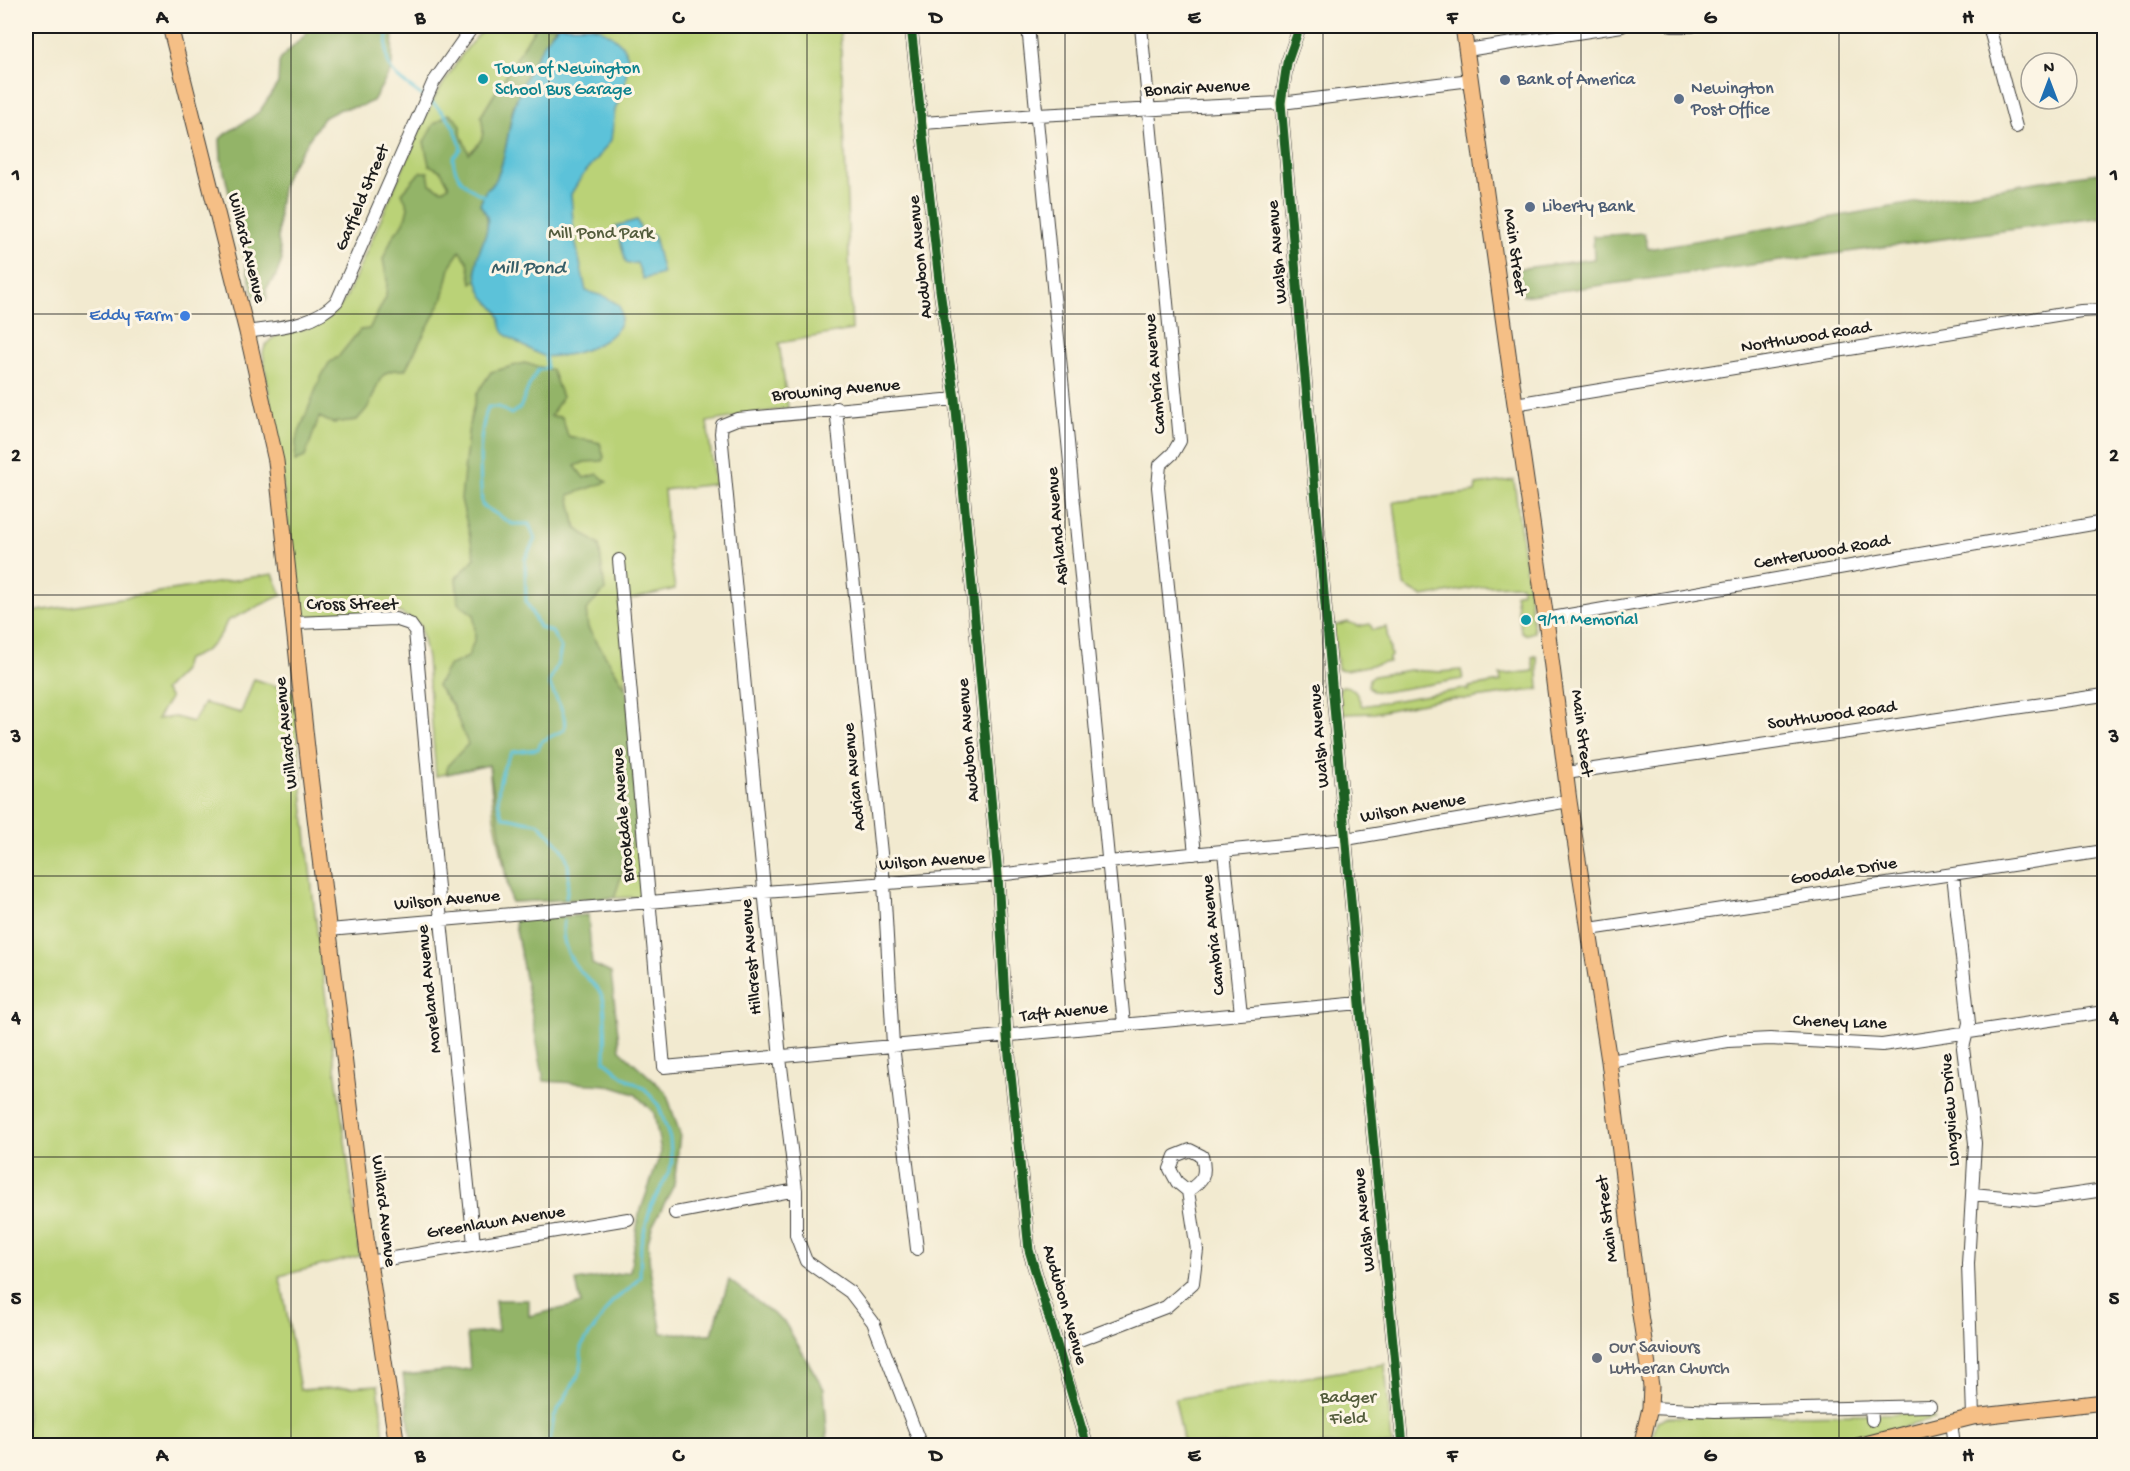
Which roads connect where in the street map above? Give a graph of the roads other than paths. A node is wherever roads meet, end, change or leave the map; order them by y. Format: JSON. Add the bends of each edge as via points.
{"nodes":[{"id":1,"x":170,"y":26,"type":"edge"},
{"id":2,"x":473,"y":26,"type":"edge"},
{"id":3,"x":911,"y":26,"type":"edge"},
{"id":4,"x":1028,"y":26,"type":"edge"},
{"id":5,"x":1141,"y":26,"type":"edge"},
{"id":6,"x":1300,"y":26,"type":"edge"},
{"id":7,"x":1463,"y":26,"type":"edge"},
{"id":8,"x":1622,"y":26,"type":"edge"},
{"id":9,"x":1672,"y":26,"type":"edge"},
{"id":10,"x":1692,"y":26,"type":"edge"},
{"id":11,"x":1989,"y":26,"type":"edge"},
{"id":12,"x":1467,"y":50,"type":"junction"},
{"id":13,"x":1471,"y":80,"type":"junction"},
{"id":14,"x":1281,"y":103,"type":"junction"},
{"id":15,"x":1149,"y":110,"type":"junction"},
{"id":16,"x":1037,"y":115,"type":"junction"},
{"id":17,"x":923,"y":123,"type":"junction"},
{"id":18,"x":2016,"y":127,"type":"dead end"},
{"id":19,"x":2104,"y":310,"type":"edge"},
{"id":20,"x":247,"y":332,"type":"junction"},
{"id":21,"x":955,"y":399,"type":"junction"},
{"id":22,"x":1515,"y":404,"type":"junction"},
{"id":23,"x":836,"y":408,"type":"junction"},
{"id":24,"x":722,"y":425,"type":"joint"},
{"id":25,"x":2104,"y":522,"type":"edge"},
{"id":26,"x":619,"y":560,"type":"dead end"},
{"id":27,"x":1546,"y":620,"type":"junction"},
{"id":28,"x":295,"y":624,"type":"junction"},
{"id":29,"x":410,"y":624,"type":"joint"},
{"id":30,"x":2104,"y":695,"type":"edge"},
{"id":31,"x":1566,"y":773,"type":"junction"},
{"id":32,"x":1569,"y":801,"type":"junction"},
{"id":33,"x":1346,"y":839,"type":"junction"},
{"id":34,"x":2104,"y":851,"type":"edge"},
{"id":35,"x":1224,"y":852,"type":"junction"},
{"id":36,"x":1195,"y":854,"type":"junction"},
{"id":37,"x":1108,"y":862,"type":"junction"},
{"id":38,"x":1953,"y":874,"type":"junction"},
{"id":39,"x":998,"y":875,"type":"junction"},
{"id":40,"x":884,"y":883,"type":"junction"},
{"id":41,"x":764,"y":892,"type":"junction"},
{"id":42,"x":649,"y":902,"type":"junction"},
{"id":43,"x":441,"y":921,"type":"junction"},
{"id":44,"x":1590,"y":929,"type":"junction"},
{"id":45,"x":329,"y":930,"type":"junction"},
{"id":46,"x":1360,"y":1003,"type":"junction"},
{"id":47,"x":2104,"y":1012,"type":"edge"},
{"id":48,"x":1241,"y":1014,"type":"junction"},
{"id":49,"x":1124,"y":1024,"type":"junction"},
{"id":50,"x":1966,"y":1033,"type":"junction"},
{"id":51,"x":1007,"y":1036,"type":"junction"},
{"id":52,"x":893,"y":1044,"type":"junction"},
{"id":53,"x":780,"y":1058,"type":"junction"},
{"id":54,"x":1609,"y":1062,"type":"junction"},
{"id":55,"x":664,"y":1067,"type":"joint"},
{"id":56,"x":795,"y":1190,"type":"junction"},
{"id":57,"x":2104,"y":1190,"type":"edge"},
{"id":58,"x":1188,"y":1191,"type":"dead end"},
{"id":59,"x":1973,"y":1194,"type":"junction"},
{"id":60,"x":675,"y":1213,"type":"dead end"},
{"id":61,"x":628,"y":1219,"type":"dead end"},
{"id":62,"x":474,"y":1244,"type":"junction"},
{"id":63,"x":917,"y":1249,"type":"dead end"},
{"id":64,"x":369,"y":1262,"type":"junction"},
{"id":65,"x":1059,"y":1348,"type":"junction"},
{"id":66,"x":2104,"y":1402,"type":"edge"},
{"id":67,"x":1930,"y":1406,"type":"dead end"},
{"id":68,"x":1650,"y":1408,"type":"junction"},
{"id":69,"x":1973,"y":1417,"type":"junction"},
{"id":70,"x":1951,"y":1422,"type":"junction"},
{"id":71,"x":397,"y":1446,"type":"edge"},
{"id":72,"x":921,"y":1446,"type":"edge"},
{"id":73,"x":1087,"y":1446,"type":"edge"},
{"id":74,"x":1403,"y":1446,"type":"edge"},
{"id":75,"x":1641,"y":1446,"type":"edge"},
{"id":76,"x":1857,"y":1446,"type":"edge"},
{"id":77,"x":1954,"y":1446,"type":"edge"}],
"edges":[{"from":1,"to":20,"type":"main road","name":"Willard Avenue"},
{"from":2,"to":20,"type":"street","name":"Garfield Street","via":[[433,83],[337,301],[309,320]]},
{"from":3,"to":17,"type":"street","name":"Audubon Avenue"},
{"from":4,"to":16,"type":"street","name":"Ashland Avenue"},
{"from":5,"to":15,"type":"street","name":"Cambria Avenue"},
{"from":6,"to":14,"type":"street","name":"Walsh Avenue","via":[[1287,63]]},
{"from":7,"to":12,"type":"main road","name":"Main Street"},
{"from":8,"to":12,"type":"street"},
{"from":9,"to":10,"type":"street"},
{"from":11,"to":18,"type":"street"},
{"from":12,"to":13,"type":"main road","name":"Main Street"},
{"from":13,"to":14,"type":"street","name":"Bonair Avenue"},
{"from":13,"to":22,"type":"main road","name":"Main Street"},
{"from":14,"to":15,"type":"street","name":"Bonair Avenue"},
{"from":14,"to":33,"type":"street","name":"Walsh Avenue"},
{"from":15,"to":16,"type":"street","name":"Bonair Avenue"},
{"from":15,"to":36,"type":"street","name":"Cambria Avenue","via":[[1180,441],[1160,465],[1158,487]]},
{"from":16,"to":17,"type":"street","name":"Bonair Avenue"},
{"from":16,"to":37,"type":"street","name":"Ashland Avenue"},
{"from":17,"to":21,"type":"street","name":"Audubon Avenue"},
{"from":19,"to":22,"type":"street","name":"Northwood Road"},
{"from":20,"to":28,"type":"main road","name":"Willard Avenue","via":[[276,461]]},
{"from":21,"to":23,"type":"street","name":"Browning Avenue"},
{"from":21,"to":39,"type":"street","name":"Audubon Avenue"},
{"from":22,"to":27,"type":"main road","name":"Main Street"},
{"from":23,"to":24,"type":"street","name":"Browning Avenue","via":[[737,419]]},
{"from":23,"to":40,"type":"street","name":"Adrian Avenue"},
{"from":24,"to":41,"type":"street","name":"Hillcrest Avenue"},
{"from":25,"to":27,"type":"street","name":"Centerwood Road"},
{"from":26,"to":42,"type":"street","name":"Brookdale Avenue"},
{"from":27,"to":31,"type":"main road","name":"Main Street"},
{"from":28,"to":29,"type":"street","name":"Cross Street","via":[[395,619]]},
{"from":28,"to":45,"type":"main road","name":"Willard Avenue"},
{"from":29,"to":43,"type":"street","name":"Moreland Avenue","via":[[416,631]]},
{"from":30,"to":31,"type":"street","name":"Southwood Road"},
{"from":31,"to":32,"type":"main road","name":"Main Street"},
{"from":32,"to":33,"type":"street","name":"Wilson Avenue"},
{"from":32,"to":44,"type":"main road","name":"Main Street"},
{"from":33,"to":35,"type":"street","name":"Wilson Avenue"},
{"from":33,"to":46,"type":"street","name":"Walsh Avenue"},
{"from":34,"to":38,"type":"street","name":"Goodale Drive"},
{"from":35,"to":36,"type":"street","name":"Wilson Avenue"},
{"from":35,"to":48,"type":"street","name":"Cambria Avenue"},
{"from":36,"to":37,"type":"street","name":"Wilson Avenue"},
{"from":37,"to":39,"type":"street","name":"Wilson Avenue"},
{"from":37,"to":49,"type":"street","name":"Ashland Avenue"},
{"from":38,"to":44,"type":"street","name":"Goodale Drive"},
{"from":38,"to":50,"type":"street","name":"Longview Drive","via":[[1969,1023]]},
{"from":39,"to":40,"type":"street","name":"Wilson Avenue"},
{"from":39,"to":51,"type":"street","name":"Audubon Avenue"},
{"from":40,"to":41,"type":"street","name":"Wilson Avenue"},
{"from":40,"to":52,"type":"street","name":"Adrian Avenue"},
{"from":41,"to":42,"type":"street","name":"Wilson Avenue"},
{"from":41,"to":53,"type":"street","name":"Hillcrest Avenue"},
{"from":42,"to":43,"type":"street","name":"Wilson Avenue"},
{"from":42,"to":55,"type":"street","name":"Brookdale Avenue"},
{"from":43,"to":45,"type":"street","name":"Wilson Avenue"},
{"from":43,"to":62,"type":"street","name":"Moreland Avenue"},
{"from":44,"to":54,"type":"main road","name":"Main Street"},
{"from":45,"to":64,"type":"main road","name":"Willard Avenue"},
{"from":46,"to":48,"type":"street","name":"Taft Avenue"},
{"from":46,"to":74,"type":"street","name":"Walsh Avenue"},
{"from":47,"to":50,"type":"street","name":"Cheney Lane"},
{"from":48,"to":49,"type":"street","name":"Taft Avenue"},
{"from":49,"to":51,"type":"street","name":"Taft Avenue"},
{"from":50,"to":54,"type":"street","name":"Cheney Lane","via":[[1882,1045],[1770,1039],[1728,1041]]},
{"from":50,"to":59,"type":"street","name":"Longview Drive","via":[[1963,1048],[1975,1143]]},
{"from":51,"to":52,"type":"street","name":"Taft Avenue"},
{"from":51,"to":65,"type":"street","name":"Audubon Avenue","via":[[1029,1250]]},
{"from":52,"to":53,"type":"street","name":"Taft Avenue"},
{"from":52,"to":63,"type":"street","name":"Adrian Avenue"},
{"from":53,"to":55,"type":"street","name":"Taft Avenue"},
{"from":53,"to":56,"type":"street","name":"Hillcrest Avenue"},
{"from":54,"to":68,"type":"main road","name":"Main Street","via":[[1651,1386]]},
{"from":56,"to":60,"type":"street"},
{"from":56,"to":72,"type":"street","name":"Hillcrest Avenue","via":[[795,1234],[806,1261],[850,1292],[873,1322]]},
{"from":57,"to":59,"type":"street","via":[[2035,1200]]},
{"from":58,"to":65,"type":"street","via":[[1197,1250],[1193,1283],[1166,1307]]},
{"from":59,"to":69,"type":"street","name":"Longview Drive","via":[[1968,1264]]},
{"from":61,"to":62,"type":"street","name":"Greenlawn Avenue"},
{"from":62,"to":64,"type":"street","name":"Greenlawn Avenue"},
{"from":64,"to":71,"type":"main road","name":"Willard Avenue"},
{"from":65,"to":73,"type":"street","name":"Audubon Avenue"},
{"from":66,"to":69,"type":"main road"},
{"from":67,"to":68,"type":"street","via":[[1871,1414]]},
{"from":68,"to":75,"type":"main road","name":"Main Street"},
{"from":69,"to":70,"type":"main road"},
{"from":70,"to":76,"type":"main road"},
{"from":70,"to":77,"type":"street"}]}
